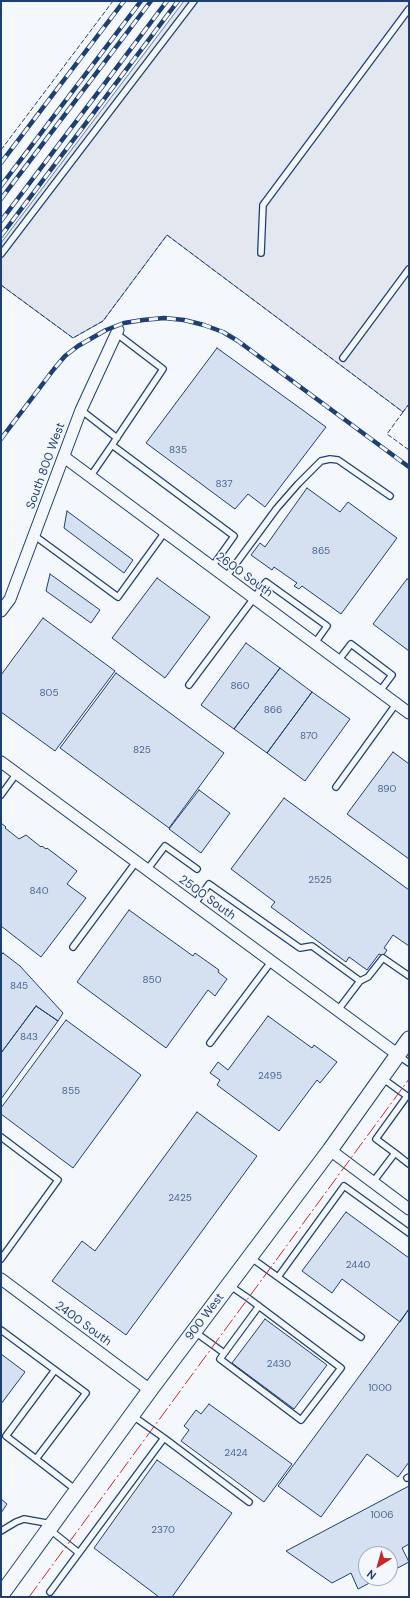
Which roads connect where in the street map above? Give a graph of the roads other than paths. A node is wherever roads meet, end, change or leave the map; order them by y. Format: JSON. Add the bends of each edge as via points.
{"nodes":[{"id":1,"x":194,"y":1,"type":"edge"},
{"id":2,"x":409,"y":9,"type":"edge"},
{"id":3,"x":261,"y":253,"type":"dead end"},
{"id":4,"x":1,"y":254,"type":"edge"},
{"id":5,"x":409,"y":269,"type":"edge"},
{"id":6,"x":118,"y":332,"type":"joint"},
{"id":7,"x":343,"y":358,"type":"dead end"},
{"id":8,"x":81,"y":410,"type":"junction"},
{"id":9,"x":117,"y":438,"type":"junction"},
{"id":10,"x":112,"y":445,"type":"junction"},
{"id":11,"x":64,"y":457,"type":"junction"},
{"id":12,"x":90,"y":477,"type":"junction"},
{"id":13,"x":390,"y":496,"type":"dead end"},
{"id":14,"x":165,"y":532,"type":"junction"},
{"id":15,"x":35,"y":536,"type":"junction"},
{"id":16,"x":212,"y":567,"type":"junction"},
{"id":17,"x":226,"y":577,"type":"junction"},
{"id":18,"x":255,"y":599,"type":"junction"},
{"id":19,"x":1,"y":611,"type":"edge"},
{"id":20,"x":315,"y":643,"type":"junction"},
{"id":21,"x":338,"y":660,"type":"junction"},
{"id":22,"x":189,"y":685,"type":"dead end"},
{"id":23,"x":380,"y":691,"type":"junction"},
{"id":24,"x":396,"y":704,"type":"junction"},
{"id":25,"x":409,"y":713,"type":"edge"},
{"id":26,"x":1,"y":762,"type":"edge"},
{"id":27,"x":17,"y":773,"type":"junction"},
{"id":28,"x":336,"y":787,"type":"dead end"},
{"id":29,"x":1,"y":795,"type":"edge"},
{"id":30,"x":136,"y":862,"type":"junction"},
{"id":31,"x":197,"y":869,"type":"dead end"},
{"id":32,"x":147,"y":870,"type":"junction"},
{"id":33,"x":194,"y":905,"type":"junction"},
{"id":34,"x":72,"y":947,"type":"dead end"},
{"id":35,"x":271,"y":962,"type":"junction"},
{"id":36,"x":409,"y":976,"type":"edge"},
{"id":37,"x":360,"y":981,"type":"junction"},
{"id":38,"x":338,"y":1010,"type":"junction"},
{"id":39,"x":409,"y":1039,"type":"edge"},
{"id":40,"x":210,"y":1043,"type":"dead end"},
{"id":41,"x":403,"y":1058,"type":"edge"},
{"id":42,"x":381,"y":1077,"type":"junction"},
{"id":43,"x":1,"y":1137,"type":"edge"},
{"id":44,"x":330,"y":1150,"type":"junction"},
{"id":45,"x":395,"y":1153,"type":"junction"},
{"id":46,"x":409,"y":1164,"type":"edge"},
{"id":47,"x":373,"y":1182,"type":"junction"},
{"id":48,"x":409,"y":1209,"type":"edge"},
{"id":49,"x":409,"y":1234,"type":"edge"},
{"id":50,"x":250,"y":1256,"type":"junction"},
{"id":51,"x":1,"y":1259,"type":"edge"},
{"id":52,"x":278,"y":1277,"type":"junction"},
{"id":53,"x":1,"y":1279,"type":"edge"},
{"id":54,"x":229,"y":1285,"type":"junction"},
{"id":55,"x":259,"y":1306,"type":"junction"},
{"id":56,"x":1,"y":1330,"type":"edge"},
{"id":57,"x":195,"y":1331,"type":"junction"},
{"id":58,"x":361,"y":1337,"type":"dead end"},
{"id":59,"x":224,"y":1353,"type":"junction"},
{"id":60,"x":55,"y":1370,"type":"junction"},
{"id":61,"x":150,"y":1390,"type":"junction"},
{"id":62,"x":131,"y":1415,"type":"junction"},
{"id":63,"x":164,"y":1438,"type":"junction"},
{"id":64,"x":36,"y":1459,"type":"junction"},
{"id":65,"x":77,"y":1490,"type":"junction"},
{"id":66,"x":249,"y":1502,"type":"dead end"},
{"id":67,"x":50,"y":1526,"type":"junction"},
{"id":68,"x":1,"y":1531,"type":"edge"},
{"id":69,"x":79,"y":1553,"type":"junction"},
{"id":70,"x":50,"y":1592,"type":"dead end"},
{"id":71,"x":1,"y":1595,"type":"edge"}],
"edges":[{"from":1,"to":4,"type":"lane"},
{"from":2,"to":3,"type":"lane","via":[[263,205]]},
{"from":5,"to":7,"type":"lane"},
{"from":6,"to":8,"type":"street","name":"South 800 West"},
{"from":6,"to":9,"type":"lane","via":[[163,369]]},
{"from":8,"to":9,"type":"lane"},
{"from":8,"to":11,"type":"street","name":"South 800 West"},
{"from":9,"to":10,"type":"lane"},
{"from":10,"to":12,"type":"lane"},
{"from":10,"to":16,"type":"lane","via":[[234,536]]},
{"from":11,"to":12,"type":"street","name":"2600 South"},
{"from":11,"to":15,"type":"street","name":"South 800 West"},
{"from":12,"to":14,"type":"street","name":"2600 South"},
{"from":13,"to":17,"type":"lane","via":[[338,460],[321,461],[277,508]]},
{"from":14,"to":15,"type":"lane","via":[[118,597]]},
{"from":14,"to":16,"type":"street","name":"2600 South"},
{"from":15,"to":19,"type":"street","name":"South 800 West","via":[[10,599]]},
{"from":16,"to":17,"type":"street","name":"2600 South"},
{"from":17,"to":18,"type":"street","name":"2600 South"},
{"from":18,"to":20,"type":"street","name":"2600 South"},
{"from":18,"to":20,"type":"lane","via":[[266,582],[327,626]]},
{"from":18,"to":22,"type":"lane"},
{"from":20,"to":21,"type":"street","name":"2600 South"},
{"from":21,"to":23,"type":"street","name":"2600 South"},
{"from":21,"to":23,"type":"lane","via":[[351,644],[392,675]]},
{"from":23,"to":24,"type":"street","name":"2600 South"},
{"from":24,"to":25,"type":"street","name":"2600 South"},
{"from":24,"to":28,"type":"lane"},
{"from":26,"to":27,"type":"street","name":"2500 South"},
{"from":27,"to":29,"type":"lane"},
{"from":27,"to":30,"type":"street","name":"2500 South"},
{"from":30,"to":32,"type":"street","name":"2500 South"},
{"from":30,"to":34,"type":"lane"},
{"from":31,"to":32,"type":"lane","via":[[165,846]]},
{"from":32,"to":33,"type":"street","name":"2500 South"},
{"from":33,"to":35,"type":"street","name":"2500 South"},
{"from":33,"to":37,"type":"lane","via":[[209,884],[300,948],[312,946]]},
{"from":35,"to":38,"type":"street","name":"2500 South"},
{"from":35,"to":40,"type":"lane"},
{"from":36,"to":37,"type":"lane","via":[[383,958],[368,977]]},
{"from":37,"to":38,"type":"lane"},
{"from":38,"to":41,"type":"street","name":"2500 South"},
{"from":39,"to":41,"type":"main road","name":"900 West"},
{"from":41,"to":42,"type":"main road","name":"900 West"},
{"from":42,"to":44,"type":"main road","name":"900 West"},
{"from":42,"to":45,"type":"lane","via":[[407,1096],[376,1139]]},
{"from":43,"to":51,"type":"lane","via":[[58,1180]]},
{"from":44,"to":47,"type":"street"},
{"from":44,"to":50,"type":"main road","name":"900 West"},
{"from":45,"to":46,"type":"lane"},
{"from":45,"to":47,"type":"lane"},
{"from":47,"to":48,"type":"street"},
{"from":49,"to":52,"type":"lane","via":[[344,1186]]},
{"from":50,"to":52,"type":"lane"},
{"from":50,"to":54,"type":"main road","name":"900 West"},
{"from":52,"to":58,"type":"lane"},
{"from":53,"to":61,"type":"street","name":"2400 South"},
{"from":54,"to":55,"type":"lane"},
{"from":54,"to":57,"type":"main road","name":"900 West"},
{"from":55,"to":59,"type":"lane"},
{"from":55,"to":59,"type":"lane","via":[[341,1368],[301,1420],[220,1359]]},
{"from":56,"to":60,"type":"lane"},
{"from":57,"to":59,"type":"lane"},
{"from":57,"to":61,"type":"main road","name":"900 West"},
{"from":60,"to":64,"type":"lane","via":[[6,1436]]},
{"from":60,"to":64,"type":"lane","via":[[86,1393]]},
{"from":61,"to":62,"type":"main road","name":"900 West"},
{"from":62,"to":63,"type":"lane"},
{"from":62,"to":65,"type":"main road","name":"900 West"},
{"from":63,"to":66,"type":"lane"},
{"from":63,"to":69,"type":"lane"},
{"from":64,"to":65,"type":"lane"},
{"from":65,"to":67,"type":"main road","name":"900 West"},
{"from":67,"to":68,"type":"lane","via":[[24,1519]]},
{"from":67,"to":69,"type":"lane"},
{"from":67,"to":71,"type":"main road","name":"900 West"},
{"from":69,"to":70,"type":"lane"}]}
